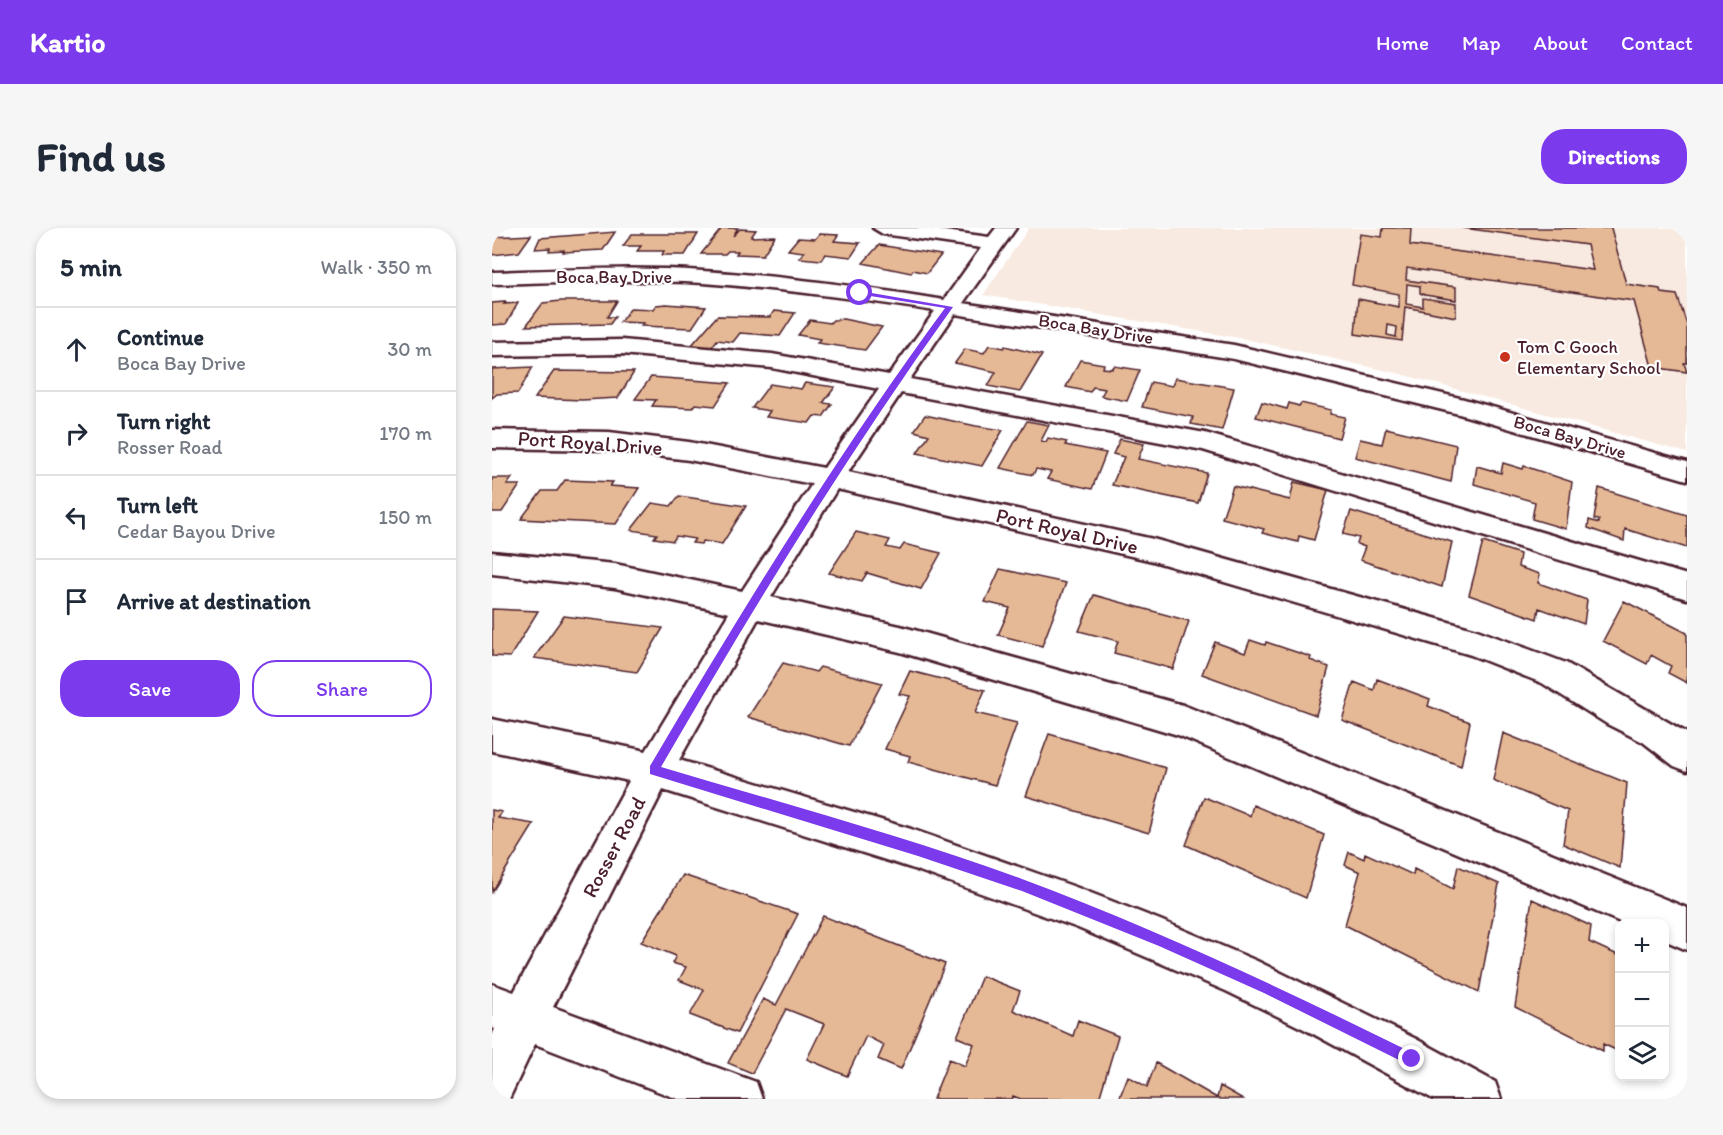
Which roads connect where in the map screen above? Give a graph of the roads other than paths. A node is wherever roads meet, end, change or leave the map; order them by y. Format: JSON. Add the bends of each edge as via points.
{"nodes":[{"id":1,"x":883,"y":228,"type":"edge"},
{"id":2,"x":1000,"y":236,"type":"edge"},
{"id":3,"x":492,"y":278,"type":"edge"},
{"id":4,"x":950,"y":307,"type":"junction"},
{"id":5,"x":492,"y":349,"type":"edge"},
{"id":6,"x":894,"y":382,"type":"junction"},
{"id":7,"x":492,"y":439,"type":"edge"},
{"id":8,"x":1687,"y":471,"type":"edge"},
{"id":9,"x":832,"y":479,"type":"junction"},
{"id":10,"x":492,"y":563,"type":"edge"},
{"id":11,"x":1687,"y":587,"type":"edge"},
{"id":12,"x":750,"y":604,"type":"junction"},
{"id":13,"x":492,"y":735,"type":"edge"},
{"id":14,"x":1687,"y":754,"type":"edge"},
{"id":15,"x":654,"y":770,"type":"junction"},
{"id":16,"x":1687,"y":929,"type":"edge"},
{"id":17,"x":508,"y":1012,"type":"edge"},
{"id":18,"x":492,"y":1083,"type":"edge"},
{"id":19,"x":739,"y":1099,"type":"edge"},
{"id":20,"x":1478,"y":1099,"type":"edge"}],
"edges":[{"from":1,"to":2,"type":"street"},
{"from":2,"to":4,"type":"street","name":"Rosser Road"},
{"from":3,"to":4,"type":"street","name":"Boca Bay Drive","via":[[701,277],[860,293]]},
{"from":4,"to":6,"type":"street","name":"Rosser Road"},
{"from":4,"to":8,"type":"street","name":"Boca Bay Drive","via":[[1255,356],[1464,407]]},
{"from":5,"to":6,"type":"street","via":[[622,347],[684,352],[772,361]]},
{"from":6,"to":9,"type":"street","name":"Rosser Road"},
{"from":6,"to":11,"type":"street","via":[[1205,442]]},
{"from":7,"to":9,"type":"street","name":"Port Royal Drive","via":[[609,441],[689,451]]},
{"from":9,"to":12,"type":"street","name":"Rosser Road"},
{"from":9,"to":14,"type":"street","name":"Port Royal Drive","via":[[1153,550],[1477,643],[1554,673]]},
{"from":10,"to":12,"type":"street","via":[[615,576]]},
{"from":12,"to":15,"type":"street","name":"Rosser Road"},
{"from":12,"to":16,"type":"street","via":[[900,639],[1183,721]]},
{"from":13,"to":15,"type":"street"},
{"from":15,"to":17,"type":"street","name":"Rosser Road"},
{"from":15,"to":20,"type":"street","via":[[1033,889],[1268,988],[1412,1059]]},
{"from":17,"to":18,"type":"street","name":"Rosser Road"},
{"from":17,"to":19,"type":"street"}]}
